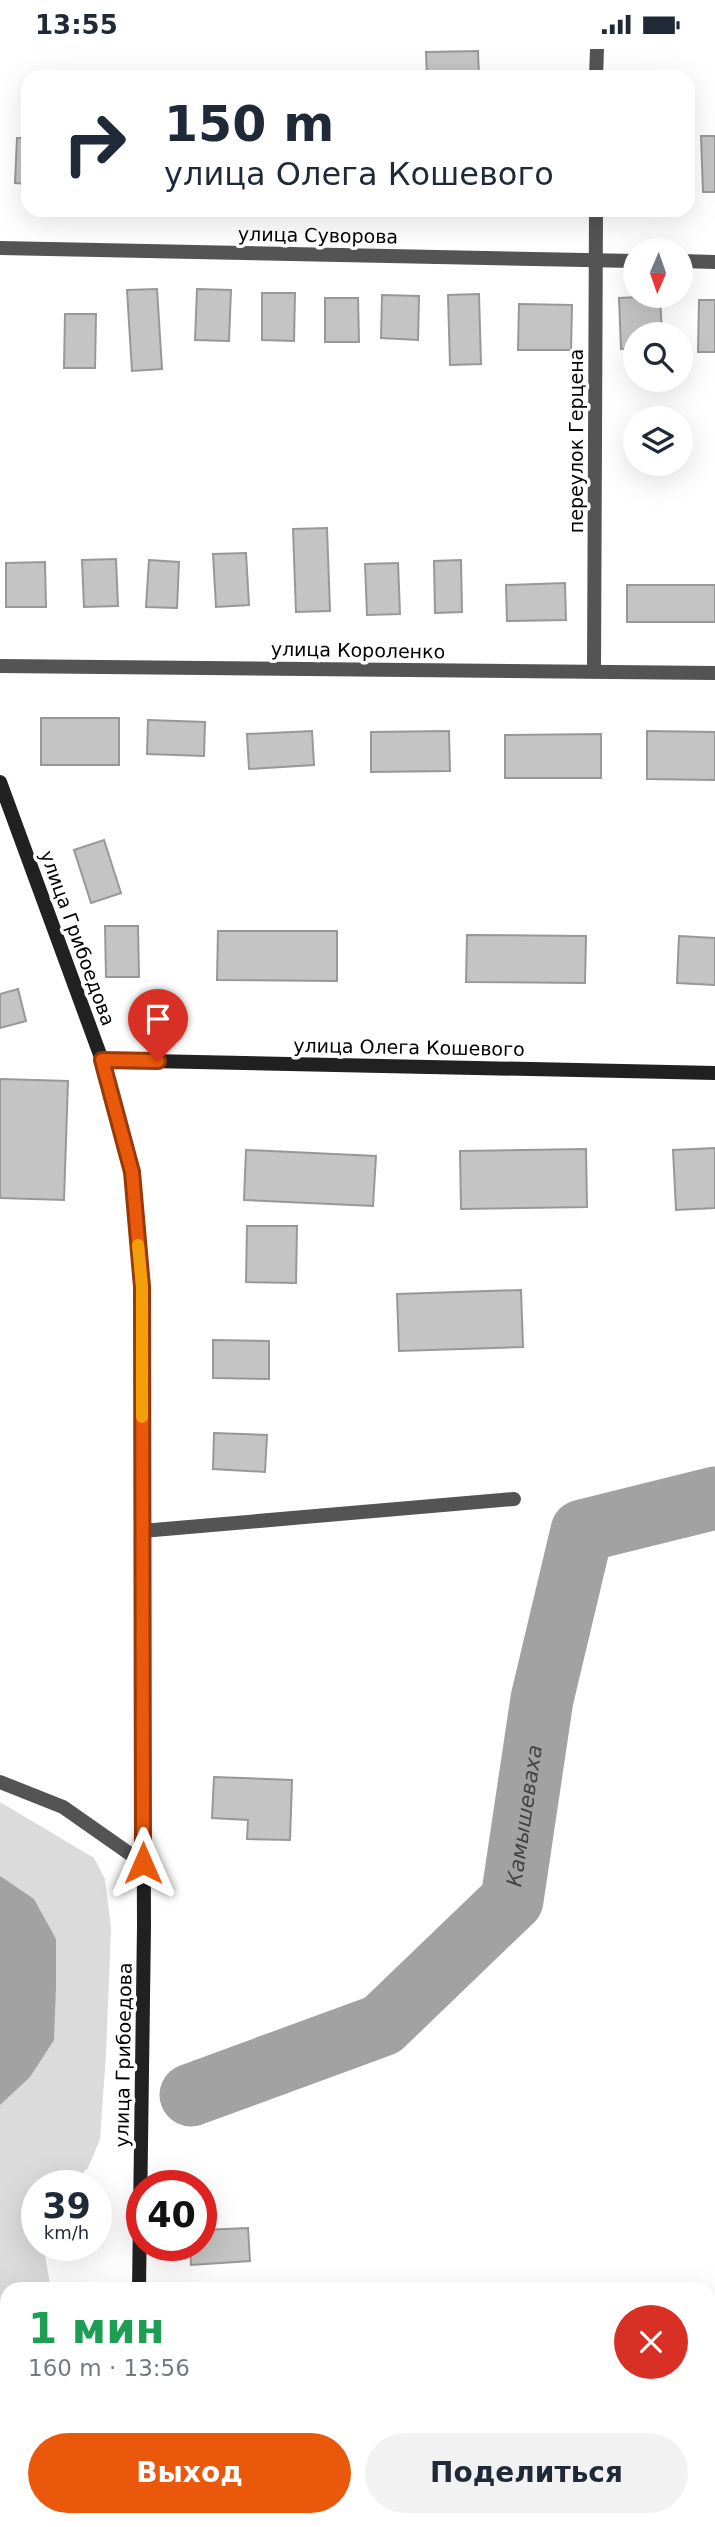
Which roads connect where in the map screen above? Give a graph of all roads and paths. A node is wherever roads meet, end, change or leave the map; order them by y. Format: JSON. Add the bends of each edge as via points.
{"nodes":[{"id":1,"x":597,"y":49,"type":"edge"},
{"id":2,"x":596,"y":70,"type":"edge"},
{"id":3,"x":596,"y":217,"type":"edge"},
{"id":4,"x":0,"y":248,"type":"edge"},
{"id":5,"x":596,"y":260,"type":"junction"},
{"id":6,"x":623,"y":261,"type":"edge"},
{"id":7,"x":693,"y":261,"type":"edge"},
{"id":8,"x":715,"y":262,"type":"edge"},
{"id":9,"x":0,"y":666,"type":"edge"},
{"id":10,"x":594,"y":671,"type":"junction"},
{"id":11,"x":715,"y":673,"type":"edge"},
{"id":12,"x":0,"y":782,"type":"edge"},
{"id":13,"x":102,"y":1060,"type":"junction"},
{"id":14,"x":715,"y":1073,"type":"edge"},
{"id":15,"x":514,"y":1499,"type":"dead end"},
{"id":16,"x":142,"y":1531,"type":"junction"},
{"id":17,"x":0,"y":1782,"type":"edge"},
{"id":18,"x":143,"y":1863,"type":"junction"},
{"id":19,"x":139,"y":2282,"type":"edge"}],
"edges":[{"from":1,"to":2,"type":"street"},
{"from":3,"to":5,"type":"street","name":"переулок Герцена"},
{"from":4,"to":5,"type":"street","name":"улица Суворова"},
{"from":5,"to":6,"type":"street","name":"улица Суворова"},
{"from":5,"to":10,"type":"street","name":"переулок Герцена"},
{"from":7,"to":8,"type":"street"},
{"from":9,"to":10,"type":"street","name":"улица Короленко"},
{"from":10,"to":11,"type":"street","name":"улица Короленко"},
{"from":12,"to":13,"type":"street","name":"улица Грибоедова"},
{"from":13,"to":14,"type":"street","name":"улица Олега Кошевого"},
{"from":13,"to":16,"type":"street","name":"улица Грибоедова","via":[[132,1172],[142,1287]]},
{"from":15,"to":16,"type":"street"},
{"from":16,"to":18,"type":"street","name":"улица Грибоедова"},
{"from":17,"to":18,"type":"street","via":[[63,1807]]},
{"from":18,"to":19,"type":"street","name":"улица Грибоедова"}]}
